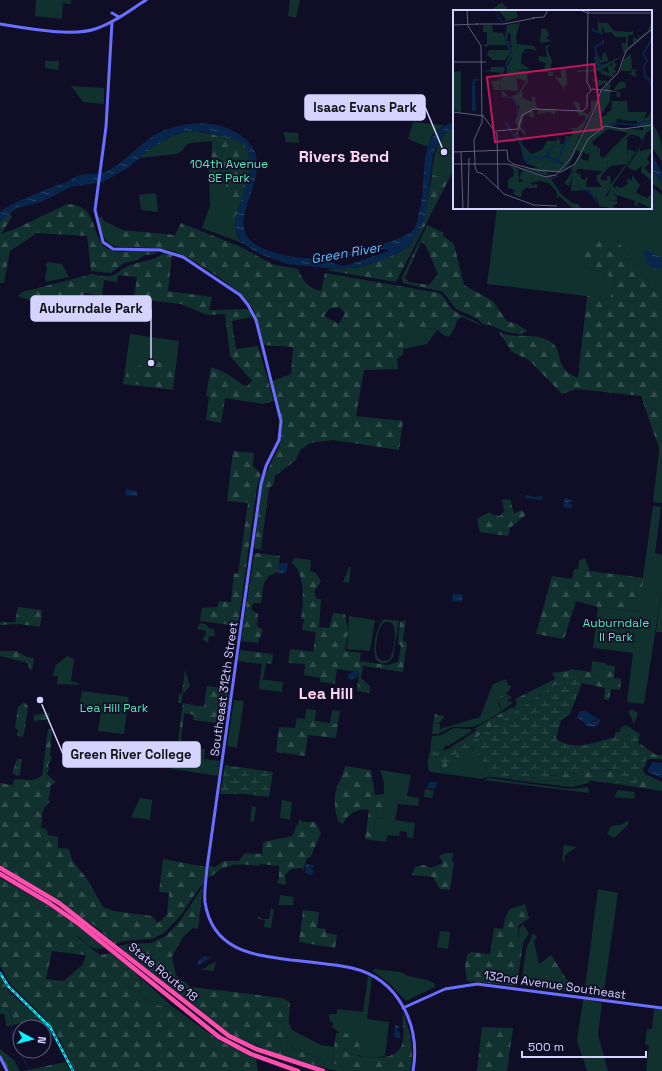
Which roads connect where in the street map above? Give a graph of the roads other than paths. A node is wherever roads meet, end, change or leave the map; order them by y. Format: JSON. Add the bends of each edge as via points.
{"nodes":[{"id":1,"x":146,"y":0,"type":"edge"},
{"id":2,"x":112,"y":13,"type":"dead end"},
{"id":3,"x":119,"y":17,"type":"junction"},
{"id":4,"x":112,"y":22,"type":"junction"},
{"id":5,"x":0,"y":24,"type":"edge"},
{"id":6,"x":102,"y":26,"type":"junction"},
{"id":7,"x":111,"y":31,"type":"junction"},
{"id":8,"x":0,"y":868,"type":"edge"},
{"id":9,"x":0,"y":874,"type":"edge"},
{"id":10,"x":403,"y":1008,"type":"junction"},
{"id":11,"x":662,"y":1008,"type":"edge"},
{"id":12,"x":0,"y":1057,"type":"edge"},
{"id":13,"x":7,"y":1071,"type":"edge"},
{"id":14,"x":298,"y":1071,"type":"edge"},
{"id":15,"x":323,"y":1071,"type":"edge"},
{"id":16,"x":413,"y":1071,"type":"edge"}],
"edges":[{"from":1,"to":3,"type":"main road"},
{"from":2,"to":3,"type":"main road"},
{"from":3,"to":4,"type":"main road"},
{"from":4,"to":6,"type":"main road"},
{"from":4,"to":7,"type":"main road"},
{"from":5,"to":6,"type":"main road","via":[[77,32]]},
{"from":6,"to":7,"type":"main road"},
{"from":7,"to":10,"type":"main road","name":"Southeast 312th Street","via":[[106,125],[96,216],[102,238],[108,247],[119,250],[163,250],[178,254],[231,289],[248,305],[256,320],[280,417],[279,440],[261,484],[207,868],[205,902],[214,926],[226,941],[238,949],[250,954],[352,968],[369,974],[387,986]]},
{"from":8,"to":15,"type":"highway","name":"State Route 18","via":[[59,903],[229,1036],[256,1049]]},
{"from":9,"to":14,"type":"highway","name":"State Route 18","via":[[49,902],[80,924],[219,1037],[251,1054]]},
{"from":10,"to":11,"type":"main road","name":"132nd Avenue Southeast","via":[[445,989],[477,984]]},
{"from":10,"to":16,"type":"main road","via":[[414,1035]]},
{"from":12,"to":13,"type":"main road"}]}
